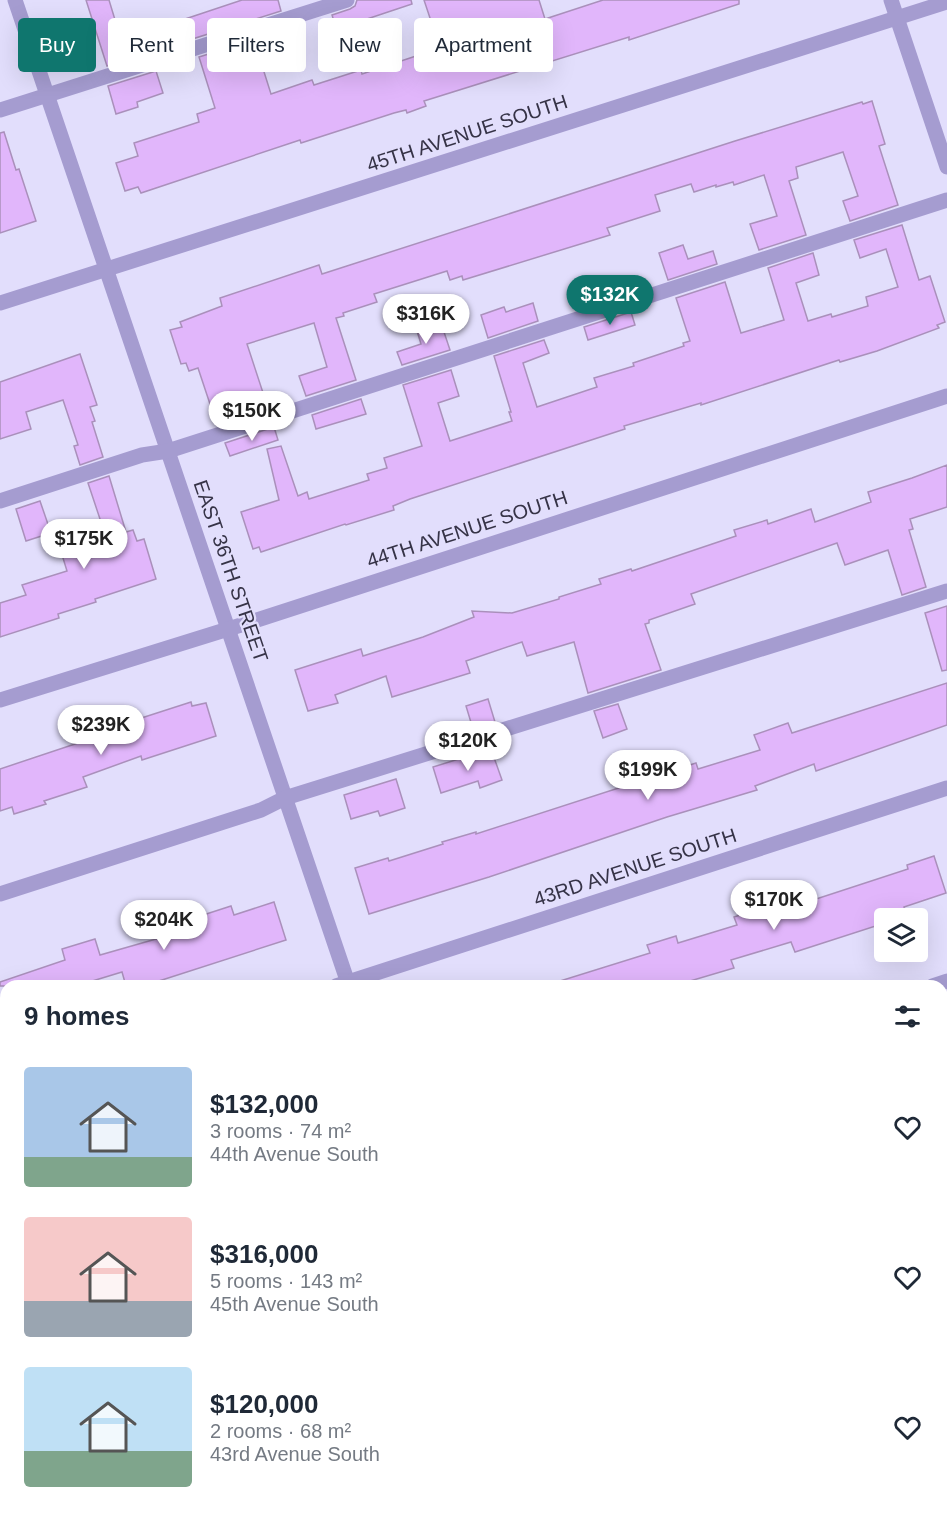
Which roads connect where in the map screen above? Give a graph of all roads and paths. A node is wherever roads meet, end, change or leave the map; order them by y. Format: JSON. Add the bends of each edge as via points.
{"nodes":[{"id":1,"x":15,"y":0,"type":"edge"},
{"id":2,"x":347,"y":0,"type":"edge"},
{"id":3,"x":891,"y":0,"type":"edge"},
{"id":4,"x":947,"y":2,"type":"edge"},
{"id":5,"x":897,"y":18,"type":"junction"},
{"id":6,"x":48,"y":96,"type":"junction"},
{"id":7,"x":0,"y":110,"type":"edge"},
{"id":8,"x":947,"y":167,"type":"edge"},
{"id":9,"x":947,"y":200,"type":"edge"},
{"id":10,"x":107,"y":270,"type":"junction"},
{"id":11,"x":0,"y":303,"type":"edge"},
{"id":12,"x":947,"y":396,"type":"edge"},
{"id":13,"x":168,"y":451,"type":"junction"},
{"id":14,"x":0,"y":501,"type":"edge"},
{"id":15,"x":947,"y":591,"type":"edge"},
{"id":16,"x":228,"y":629,"type":"junction"},
{"id":17,"x":0,"y":700,"type":"edge"},
{"id":18,"x":947,"y":788,"type":"edge"},
{"id":19,"x":285,"y":798,"type":"junction"},
{"id":20,"x":0,"y":894,"type":"edge"},
{"id":21,"x":344,"y":980,"type":"edge"},
{"id":22,"x":357,"y":980,"type":"edge"}],
"edges":[{"from":1,"to":6,"type":"street","name":"EAST 36TH STREET"},
{"from":2,"to":6,"type":"street"},
{"from":3,"to":5,"type":"street"},
{"from":4,"to":5,"type":"street","name":"45TH AVENUE SOUTH"},
{"from":5,"to":8,"type":"street"},
{"from":5,"to":10,"type":"street","name":"45TH AVENUE SOUTH"},
{"from":6,"to":7,"type":"street"},
{"from":6,"to":10,"type":"street","name":"EAST 36TH STREET"},
{"from":9,"to":13,"type":"street"},
{"from":10,"to":11,"type":"street","name":"45TH AVENUE SOUTH"},
{"from":10,"to":13,"type":"street","name":"EAST 36TH STREET"},
{"from":12,"to":16,"type":"street","name":"44TH AVENUE SOUTH"},
{"from":13,"to":14,"type":"street","via":[[141,455]]},
{"from":13,"to":16,"type":"street","name":"EAST 36TH STREET"},
{"from":15,"to":19,"type":"street"},
{"from":16,"to":17,"type":"street","name":"44TH AVENUE SOUTH"},
{"from":16,"to":19,"type":"street","name":"EAST 36TH STREET"},
{"from":18,"to":22,"type":"street","name":"43RD AVENUE SOUTH"},
{"from":19,"to":20,"type":"street","via":[[261,810]]},
{"from":19,"to":21,"type":"street","name":"EAST 36TH STREET"}]}
